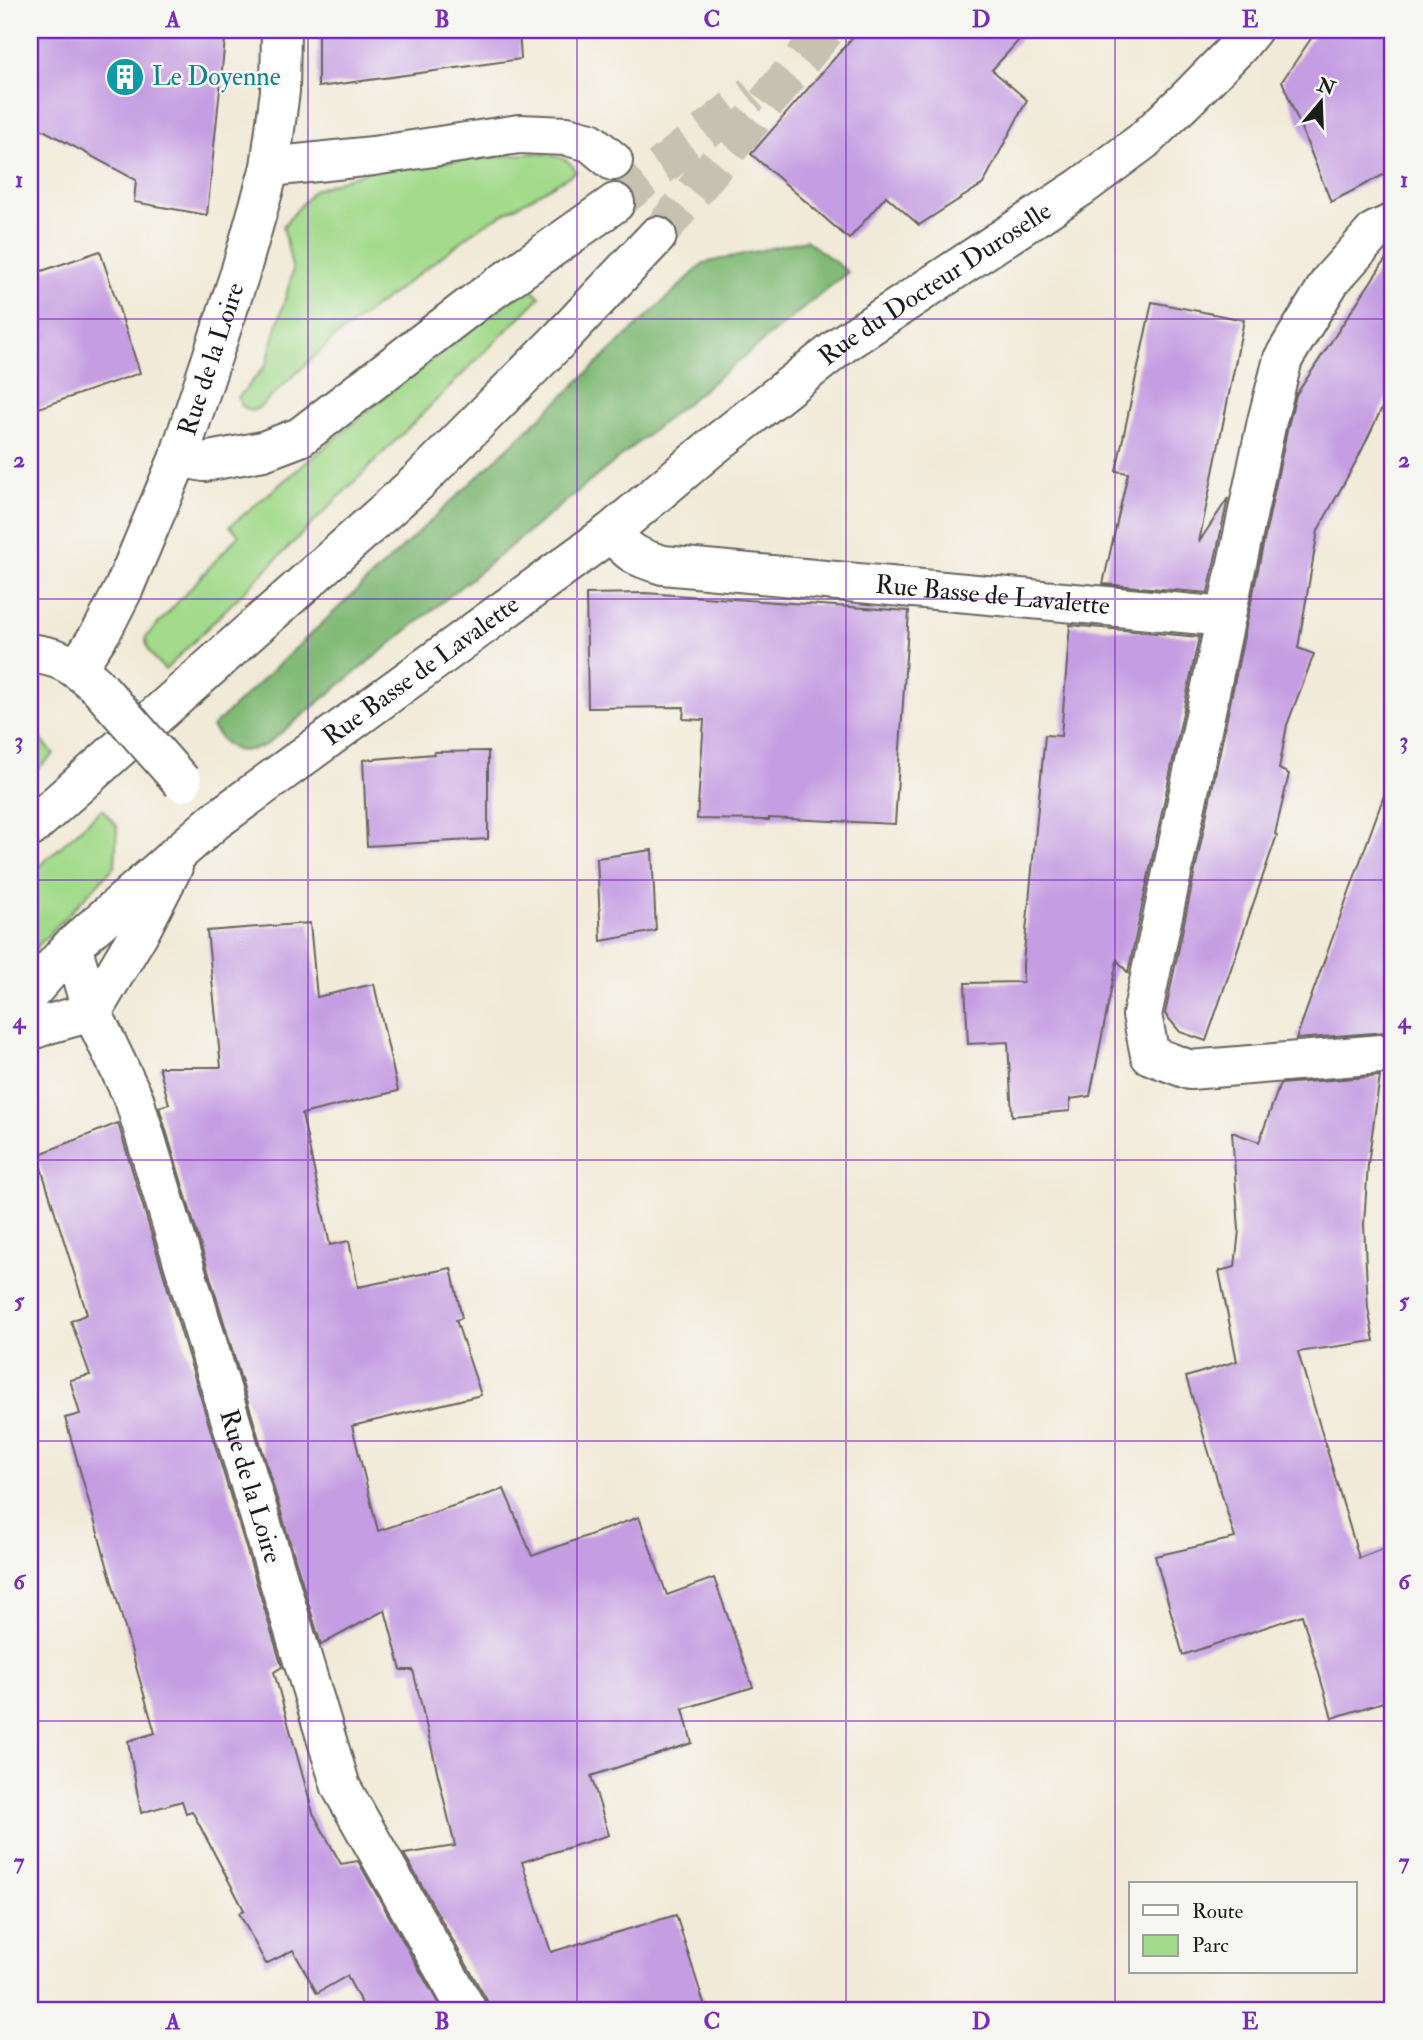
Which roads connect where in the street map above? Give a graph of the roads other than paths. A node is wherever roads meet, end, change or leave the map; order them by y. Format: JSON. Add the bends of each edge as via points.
{"nodes":[{"id":1,"x":281,"y":30,"type":"edge"},
{"id":2,"x":1252,"y":30,"type":"edge"},
{"id":3,"x":613,"y":161,"type":"dead end"},
{"id":4,"x":270,"y":167,"type":"junction"},
{"id":5,"x":615,"y":203,"type":"tunnel mouth"},
{"id":6,"x":1393,"y":223,"type":"edge"},
{"id":7,"x":657,"y":236,"type":"tunnel mouth"},
{"id":8,"x":179,"y":457,"type":"junction"},
{"id":9,"x":611,"y":532,"type":"junction"},
{"id":10,"x":1226,"y":617,"type":"junction"},
{"id":11,"x":30,"y":653,"type":"edge"},
{"id":12,"x":89,"y":679,"type":"junction"},
{"id":13,"x":215,"y":821,"type":"junction"},
{"id":14,"x":30,"y":828,"type":"edge"},
{"id":15,"x":182,"y":850,"type":"junction"},
{"id":16,"x":72,"y":946,"type":"junction"},
{"id":17,"x":30,"y":993,"type":"edge"},
{"id":18,"x":92,"y":1012,"type":"junction"},
{"id":19,"x":30,"y":1031,"type":"edge"},
{"id":20,"x":1393,"y":1053,"type":"edge"},
{"id":21,"x":467,"y":2010,"type":"edge"}],
"edges":[{"from":1,"to":4,"type":"street","name":"Rue de la Loire","via":[[280,91]]},
{"from":2,"to":9,"type":"street","name":"Rue du Docteur Duroselle","via":[[1143,141],[844,344]]},
{"from":3,"to":4,"type":"street","via":[[590,142],[520,134]]},
{"from":4,"to":8,"type":"street","name":"Rue de la Loire"},
{"from":5,"to":8,"type":"street","via":[[473,304],[300,437],[263,451],[204,462]]},
{"from":6,"to":10,"type":"street","via":[[1374,231],[1331,280],[1283,359]]},
{"from":7,"to":14,"type":"street","via":[[418,482]]},
{"from":8,"to":12,"type":"street","name":"Rue de la Loire","via":[[103,629]]},
{"from":9,"to":10,"type":"street","name":"Rue Basse de Lavalette","via":[[626,550],[663,565]]},
{"from":9,"to":13,"type":"street","name":"Rue Basse de Lavalette"},
{"from":10,"to":20,"type":"street","via":[[1142,1014],[1150,1055],[1190,1070]]},
{"from":11,"to":12,"type":"street","via":[[54,656]]},
{"from":12,"to":13,"type":"street","bridge":true},
{"from":13,"to":15,"type":"street","name":"Rue Basse de Lavalette"},
{"from":15,"to":16,"type":"street","name":"Rue Basse de Lavalette"},
{"from":15,"to":18,"type":"street","name":"Rue Basse de Lavalette"},
{"from":16,"to":17,"type":"street","name":"Rue Basse de Lavalette"},
{"from":16,"to":18,"type":"street","name":"Rue de la Loire"},
{"from":18,"to":19,"type":"street"},
{"from":18,"to":21,"type":"street","name":"Rue de la Loire","via":[[134,1100],[341,1787]]}]}
